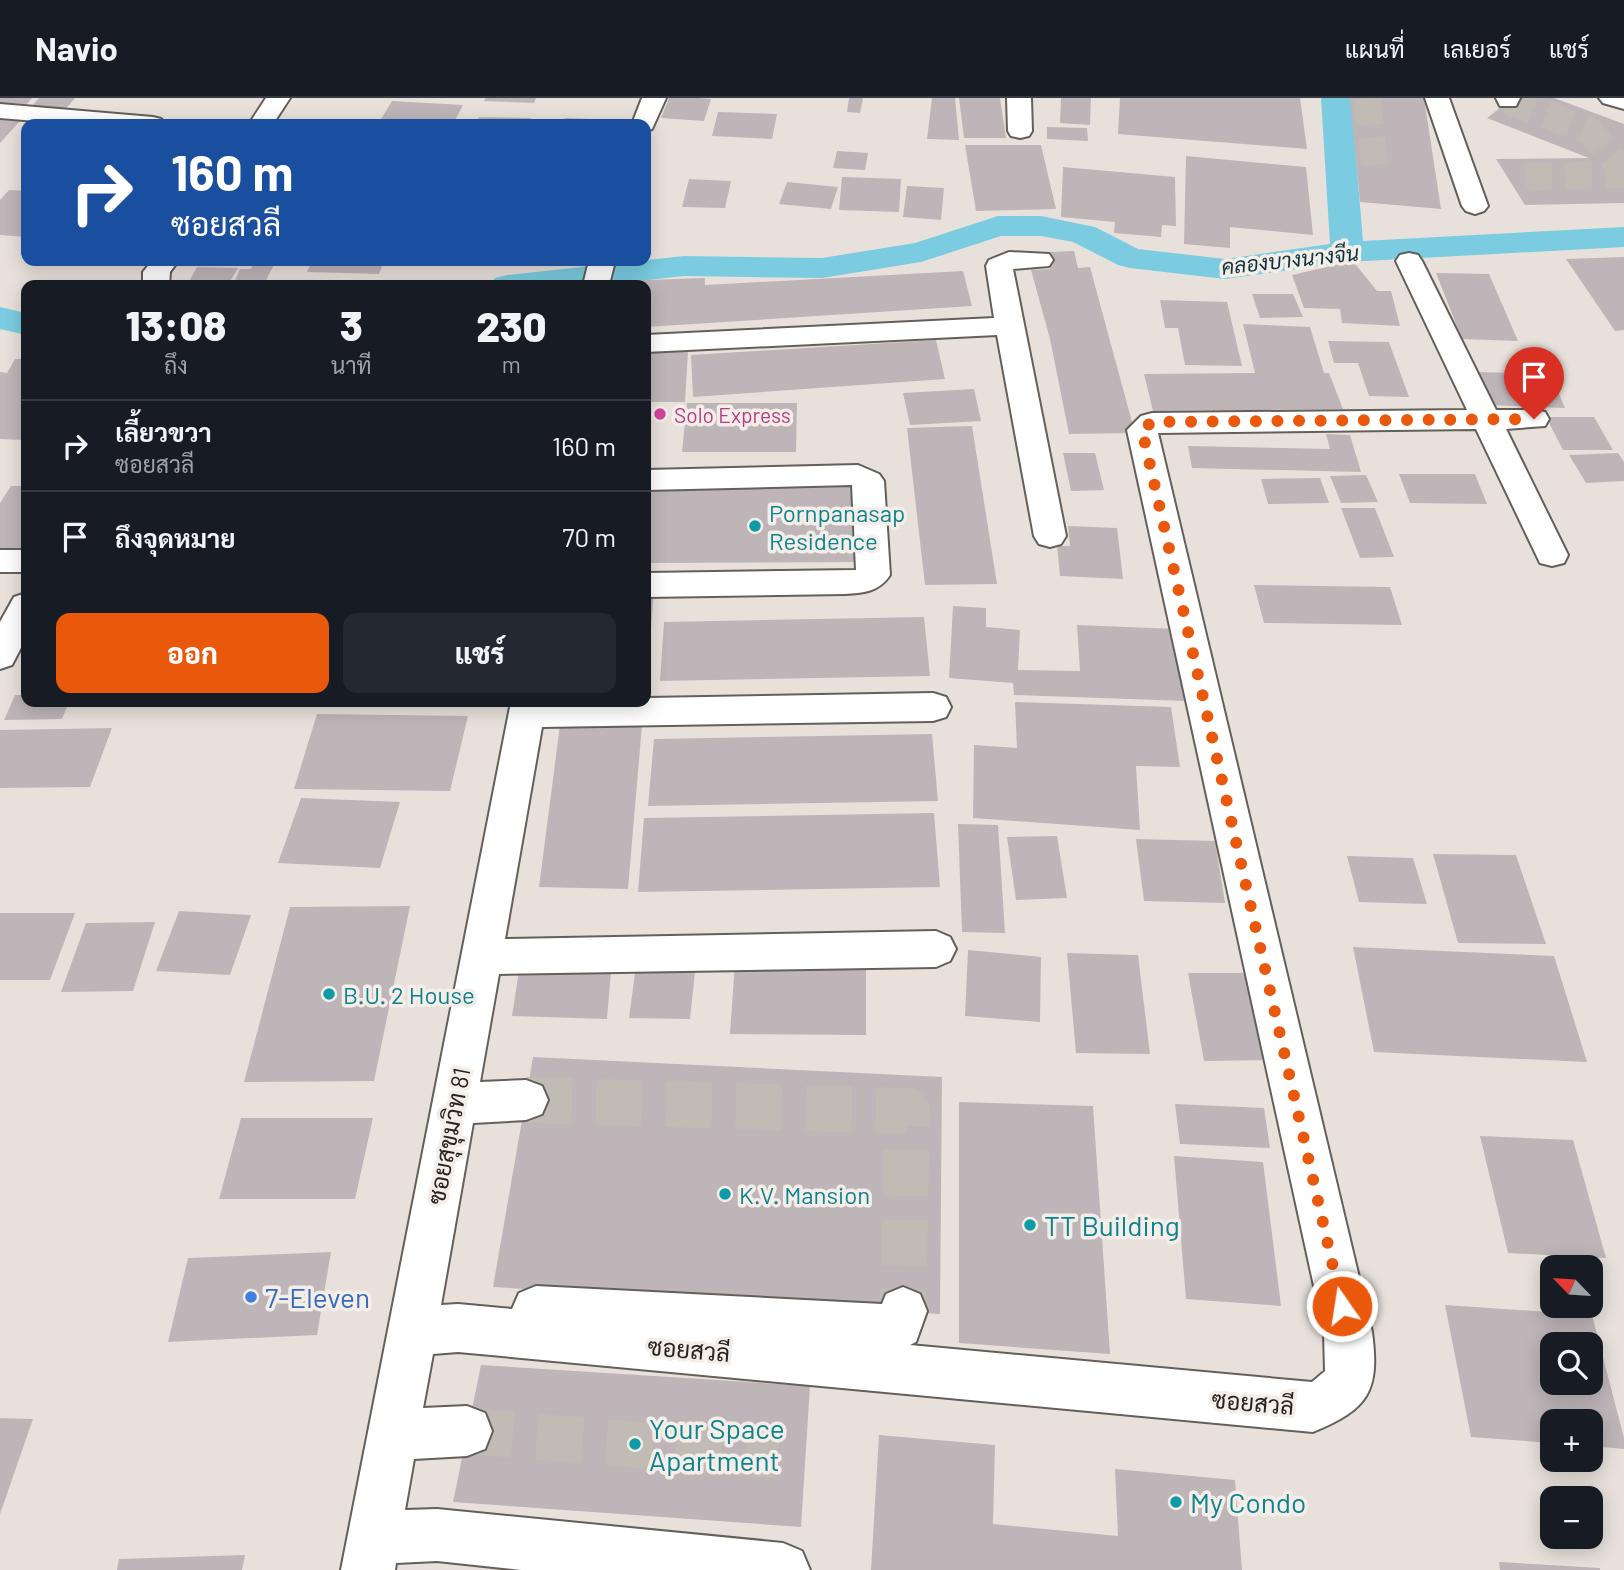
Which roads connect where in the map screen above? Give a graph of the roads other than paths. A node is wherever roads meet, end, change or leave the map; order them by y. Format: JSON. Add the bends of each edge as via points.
{"nodes":[{"id":1,"x":278,"y":98,"type":"edge"},
{"id":2,"x":654,"y":98,"type":"edge"},
{"id":3,"x":1018,"y":98,"type":"edge"},
{"id":4,"x":1437,"y":98,"type":"edge"},
{"id":5,"x":1611,"y":98,"type":"edge"},
{"id":6,"x":1624,"y":102,"type":"edge"},
{"id":7,"x":0,"y":111,"type":"edge"},
{"id":8,"x":94,"y":119,"type":"edge"},
{"id":9,"x":264,"y":119,"type":"edge"},
{"id":10,"x":646,"y":119,"type":"edge"},
{"id":11,"x":1020,"y":131,"type":"dead end"},
{"id":12,"x":1475,"y":206,"type":"dead end"},
{"id":13,"x":1040,"y":260,"type":"dead end"},
{"id":14,"x":1409,"y":261,"type":"dead end"},
{"id":15,"x":1009,"y":326,"type":"junction"},
{"id":16,"x":651,"y":345,"type":"edge"},
{"id":17,"x":1534,"y":419,"type":"dead end"},
{"id":18,"x":1485,"y":420,"type":"junction"},
{"id":19,"x":651,"y":480,"type":"edge"},
{"id":20,"x":1050,"y":536,"type":"dead end"},
{"id":21,"x":1552,"y":555,"type":"dead end"},
{"id":22,"x":0,"y":561,"type":"edge"},
{"id":23,"x":21,"y":561,"type":"edge"},
{"id":24,"x":651,"y":585,"type":"edge"},
{"id":25,"x":21,"y":615,"type":"edge"},
{"id":26,"x":0,"y":656,"type":"edge"},
{"id":27,"x":933,"y":706,"type":"dead end"},
{"id":28,"x":528,"y":708,"type":"edge"},
{"id":29,"x":936,"y":949,"type":"dead end"},
{"id":30,"x":483,"y":957,"type":"junction"},
{"id":31,"x":526,"y":1100,"type":"tunnel mouth"},
{"id":32,"x":454,"y":1104,"type":"junction"},
{"id":33,"x":903,"y":1311,"type":"dead end"},
{"id":34,"x":458,"y":1328,"type":"junction"},
{"id":35,"x":411,"y":1332,"type":"junction"},
{"id":36,"x":467,"y":1432,"type":"tunnel mouth"},
{"id":37,"x":392,"y":1435,"type":"junction"},
{"id":38,"x":371,"y":1553,"type":"edge"},
{"id":39,"x":783,"y":1570,"type":"edge"}],
"edges":[{"from":1,"to":9,"type":"street"},
{"from":2,"to":10,"type":"street"},
{"from":3,"to":11,"type":"street"},
{"from":4,"to":12,"type":"street"},
{"from":5,"to":6,"type":"street"},
{"from":7,"to":8,"type":"street"},
{"from":13,"to":15,"type":"street","via":[[1009,260],[999,266]]},
{"from":14,"to":18,"type":"street"},
{"from":15,"to":16,"type":"street"},
{"from":15,"to":20,"type":"street"},
{"from":17,"to":18,"type":"street","name":"ซอยสวลี"},
{"from":18,"to":21,"type":"street"},
{"from":18,"to":34,"type":"street","name":"ซอยสวลี","via":[[1152,422],[1142,430],[1348,1332],[1352,1361],[1347,1386],[1333,1400],[1313,1407]]},
{"from":19,"to":24,"type":"street","via":[[858,475],[868,481],[873,575],[864,581],[845,582]]},
{"from":22,"to":23,"type":"street"},
{"from":25,"to":26,"type":"street"},
{"from":27,"to":28,"type":"street"},
{"from":28,"to":30,"type":"street","name":"ซอยสุขุมวิท 81"},
{"from":29,"to":30,"type":"street"},
{"from":30,"to":32,"type":"street","name":"ซอยสุขุมวิท 81"},
{"from":31,"to":32,"type":"street"},
{"from":32,"to":35,"type":"street","name":"ซอยสุขุมวิท 81"},
{"from":33,"to":34,"type":"street","via":[[899,1325],[891,1329],[491,1308]]},
{"from":34,"to":35,"type":"street","name":"ซอยสวลี"},
{"from":35,"to":37,"type":"street","name":"ซอยสุขุมวิท 81"},
{"from":36,"to":37,"type":"street"},
{"from":37,"to":38,"type":"street","name":"ซอยสุขุมวิท 81"},
{"from":38,"to":39,"type":"street","via":[[437,1535]]}]}
